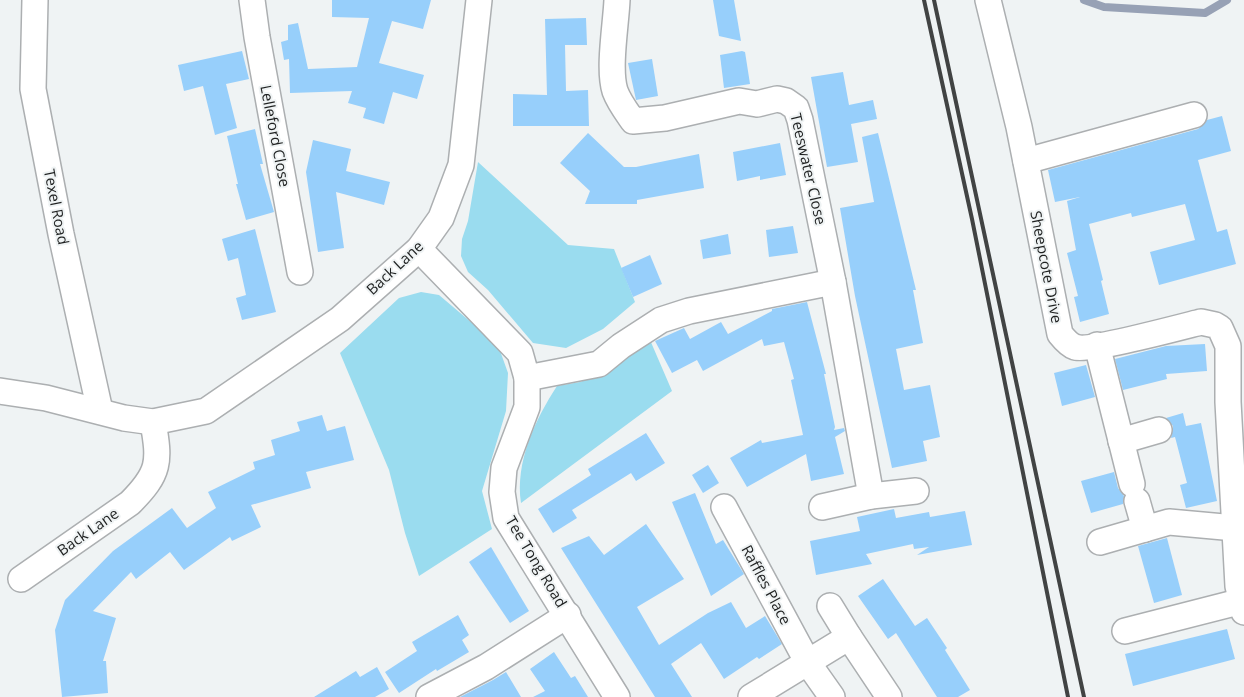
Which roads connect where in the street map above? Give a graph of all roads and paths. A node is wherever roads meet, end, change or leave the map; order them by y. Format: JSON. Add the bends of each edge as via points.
{"nodes":[{"id":1,"x":35,"y":0,"type":"edge"},
{"id":2,"x":252,"y":0,"type":"edge"},
{"id":3,"x":479,"y":0,"type":"edge"},
{"id":4,"x":618,"y":0,"type":"edge"},
{"id":5,"x":988,"y":0,"type":"edge"},
{"id":6,"x":1194,"y":116,"type":"dead end"},
{"id":7,"x":1026,"y":160,"type":"junction"},
{"id":8,"x":419,"y":248,"type":"junction"},
{"id":9,"x":300,"y":272,"type":"dead end"},
{"id":10,"x":833,"y":282,"type":"junction"},
{"id":11,"x":1097,"y":345,"type":"junction"},
{"id":12,"x":527,"y":378,"type":"junction"},
{"id":13,"x":0,"y":391,"type":"edge"},
{"id":14,"x":100,"y":411,"type":"junction"},
{"id":15,"x":153,"y":422,"type":"junction"},
{"id":16,"x":1159,"y":430,"type":"dead end"},
{"id":17,"x":1121,"y":441,"type":"junction"},
{"id":18,"x":916,"y":491,"type":"dead end"},
{"id":19,"x":871,"y":496,"type":"junction"},
{"id":20,"x":822,"y":507,"type":"dead end"},
{"id":21,"x":724,"y":508,"type":"dead end"},
{"id":22,"x":1235,"y":528,"type":"junction"},
{"id":23,"x":1145,"y":529,"type":"junction"},
{"id":24,"x":1100,"y":542,"type":"dead end"},
{"id":25,"x":22,"y":578,"type":"dead end"},
{"id":26,"x":830,"y":606,"type":"dead end"},
{"id":27,"x":1243,"y":606,"type":"edge"},
{"id":28,"x":568,"y":615,"type":"junction"},
{"id":29,"x":1125,"y":631,"type":"dead end"},
{"id":30,"x":849,"y":636,"type":"junction"},
{"id":31,"x":808,"y":663,"type":"junction"},
{"id":32,"x":429,"y":697,"type":"edge"},
{"id":33,"x":617,"y":697,"type":"edge"},
{"id":34,"x":751,"y":697,"type":"edge"},
{"id":35,"x":832,"y":697,"type":"edge"},
{"id":36,"x":889,"y":697,"type":"edge"}],
"edges":[{"from":1,"to":14,"type":"street","name":"Texel Road","via":[[33,89]]},
{"from":2,"to":9,"type":"street","name":"Lelleford Close"},
{"from":3,"to":8,"type":"street","name":"Back Lane","via":[[461,165],[441,218]]},
{"from":4,"to":10,"type":"street","name":"Teeswater Close","via":[[614,89],[621,105],[634,121],[665,118],[739,102],[757,104],[777,99],[796,108]]},
{"from":5,"to":7,"type":"street","name":"Sheepcote Drive"},
{"from":6,"to":7,"type":"street"},
{"from":7,"to":11,"type":"street","name":"Sheepcote Drive","via":[[1060,334],[1075,347]]},
{"from":8,"to":12,"type":"street","name":"Tee Tong Road","via":[[520,353]]},
{"from":8,"to":15,"type":"street","name":"Back Lane","via":[[340,318],[206,411]]},
{"from":10,"to":12,"type":"street","via":[[670,317],[621,346],[599,364]]},
{"from":10,"to":19,"type":"street","name":"Teeswater Close"},
{"from":11,"to":17,"type":"street"},
{"from":11,"to":22,"type":"street","name":"Sheepcote Drive","via":[[1201,322],[1220,328],[1228,346]]},
{"from":12,"to":28,"type":"street","name":"Tee Tong Road","via":[[527,408],[504,468],[502,492],[506,518]]},
{"from":13,"to":14,"type":"street","name":"Back Lane"},
{"from":14,"to":15,"type":"street","name":"Back Lane"},
{"from":15,"to":25,"type":"street","name":"Back Lane","via":[[159,455],[144,489],[130,503]]},
{"from":16,"to":17,"type":"street"},
{"from":17,"to":23,"type":"street"},
{"from":18,"to":19,"type":"street"},
{"from":19,"to":20,"type":"street"},
{"from":21,"to":31,"type":"street","name":"Raffles Place"},
{"from":22,"to":23,"type":"street","via":[[1169,522]]},
{"from":22,"to":27,"type":"street","name":"Sheepcote Drive","via":[[1238,586]]},
{"from":23,"to":24,"type":"street"},
{"from":26,"to":30,"type":"street"},
{"from":27,"to":29,"type":"street","name":"Sheepcote Drive"},
{"from":28,"to":32,"type":"street","via":[[486,667]]},
{"from":28,"to":33,"type":"street","name":"Tee Tong Road"},
{"from":30,"to":31,"type":"street"},
{"from":30,"to":36,"type":"street"},
{"from":31,"to":34,"type":"street"},
{"from":31,"to":35,"type":"street","name":"Raffles Place"}]}
